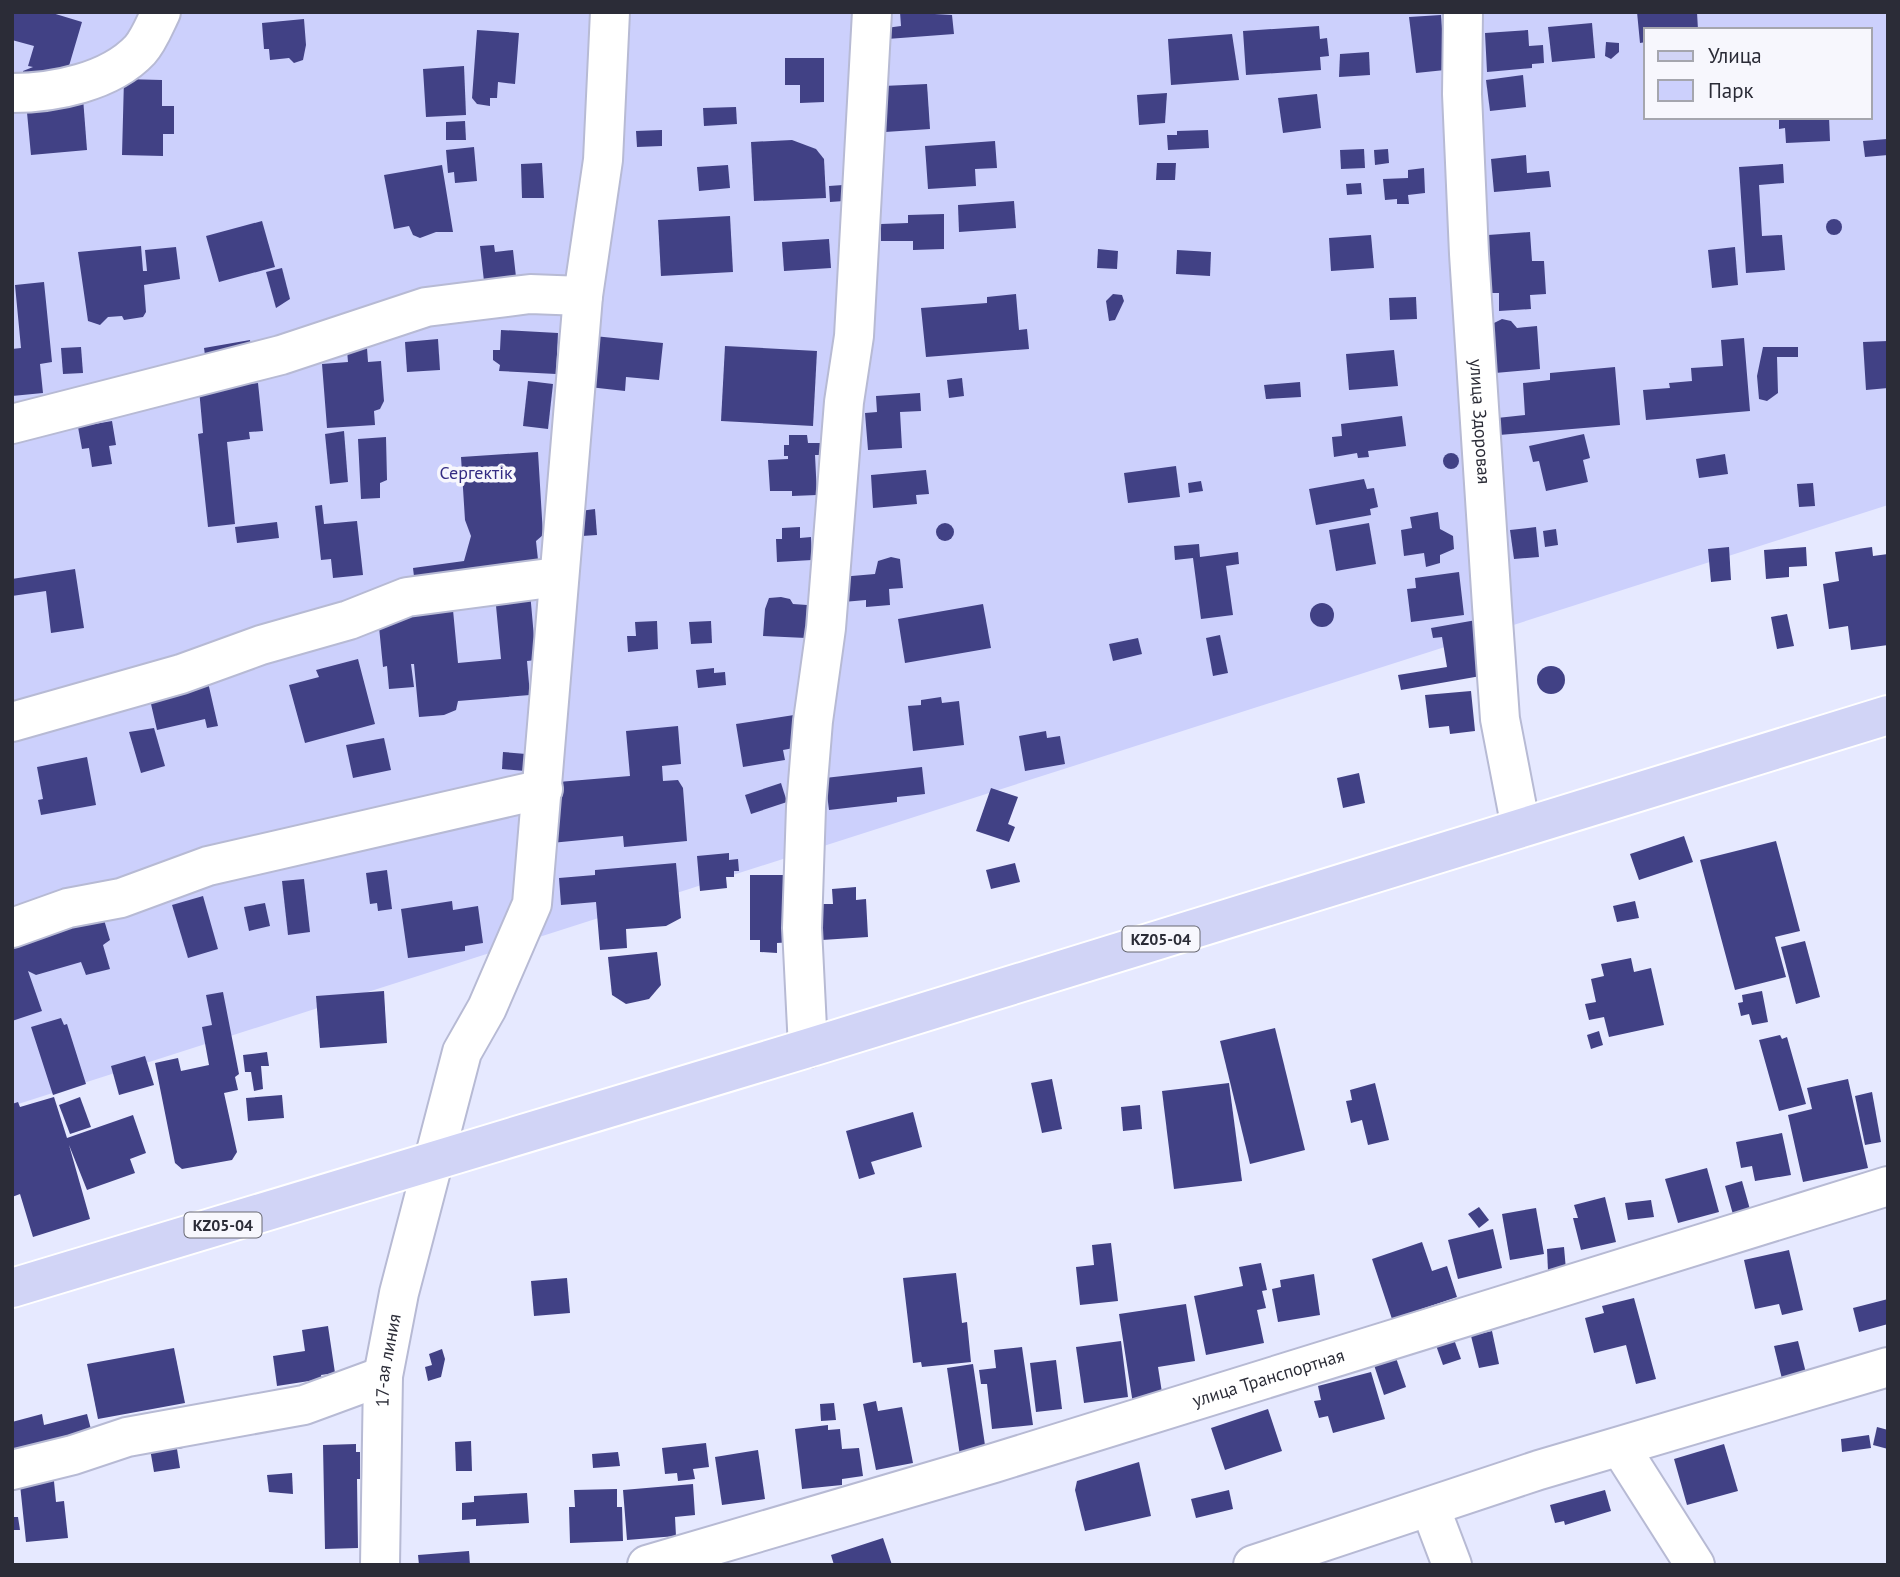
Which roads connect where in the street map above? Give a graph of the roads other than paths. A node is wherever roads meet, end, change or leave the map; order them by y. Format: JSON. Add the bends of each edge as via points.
{"nodes":[{"id":1,"x":161,"y":12,"type":"edge"},
{"id":2,"x":610,"y":12,"type":"edge"},
{"id":3,"x":872,"y":12,"type":"edge"},
{"id":4,"x":1463,"y":12,"type":"edge"},
{"id":5,"x":12,"y":93,"type":"edge"},
{"id":6,"x":583,"y":296,"type":"junction"},
{"id":7,"x":12,"y":424,"type":"edge"},
{"id":8,"x":557,"y":577,"type":"junction"},
{"id":9,"x":1888,"y":715,"type":"edge"},
{"id":10,"x":12,"y":722,"type":"edge"},
{"id":11,"x":543,"y":789,"type":"junction"},
{"id":12,"x":1521,"y":828,"type":"junction"},
{"id":13,"x":12,"y":928,"type":"edge"},
{"id":14,"x":808,"y":1048,"type":"junction"},
{"id":15,"x":434,"y":1162,"type":"junction"},
{"id":16,"x":1888,"y":1186,"type":"edge"},
{"id":17,"x":12,"y":1288,"type":"edge"},
{"id":18,"x":1888,"y":1367,"type":"edge"},
{"id":19,"x":383,"y":1376,"type":"junction"},
{"id":20,"x":1620,"y":1447,"type":"junction"},
{"id":21,"x":12,"y":1470,"type":"edge"},
{"id":22,"x":1430,"y":1507,"type":"junction"},
{"id":23,"x":380,"y":1565,"type":"edge"},
{"id":24,"x":647,"y":1565,"type":"edge"},
{"id":25,"x":1253,"y":1565,"type":"edge"},
{"id":26,"x":1452,"y":1565,"type":"edge"},
{"id":27,"x":1695,"y":1565,"type":"edge"}],
"edges":[{"from":1,"to":5,"type":"street","via":[[141,49],[119,68],[54,90]]},
{"from":2,"to":6,"type":"street","name":"17-ая линия","via":[[603,160]]},
{"from":3,"to":14,"type":"street","via":[[854,336],[806,807],[802,928]]},
{"from":4,"to":12,"type":"street","name":"улица Здоровая","via":[[1469,254],[1500,719]]},
{"from":6,"to":7,"type":"street","via":[[530,294],[426,307],[281,355]]},
{"from":6,"to":8,"type":"street","name":"17-ая линия"},
{"from":8,"to":10,"type":"street","via":[[407,597],[181,674]]},
{"from":8,"to":11,"type":"street","name":"17-ая линия"},
{"from":9,"to":12,"type":"main road","number":"KZ05-04"},
{"from":11,"to":13,"type":"street","via":[[208,866],[121,898],[68,908]]},
{"from":11,"to":15,"type":"street","name":"17-ая линия","via":[[532,904],[487,1008],[462,1052]]},
{"from":12,"to":14,"type":"main road","number":"KZ05-04"},
{"from":14,"to":15,"type":"main road","number":"KZ05-04"},
{"from":15,"to":17,"type":"main road","number":"KZ05-04"},
{"from":15,"to":19,"type":"street","name":"17-ая линия","via":[[399,1293]]},
{"from":16,"to":24,"type":"street","name":"улица Транспортная","via":[[1021,1455]]},
{"from":18,"to":20,"type":"street"},
{"from":19,"to":21,"type":"street","via":[[304,1405],[127,1437]]},
{"from":19,"to":23,"type":"street","name":"17-ая линия"},
{"from":20,"to":22,"type":"street"},
{"from":20,"to":27,"type":"street"},
{"from":22,"to":25,"type":"street"},
{"from":22,"to":26,"type":"street"}]}
